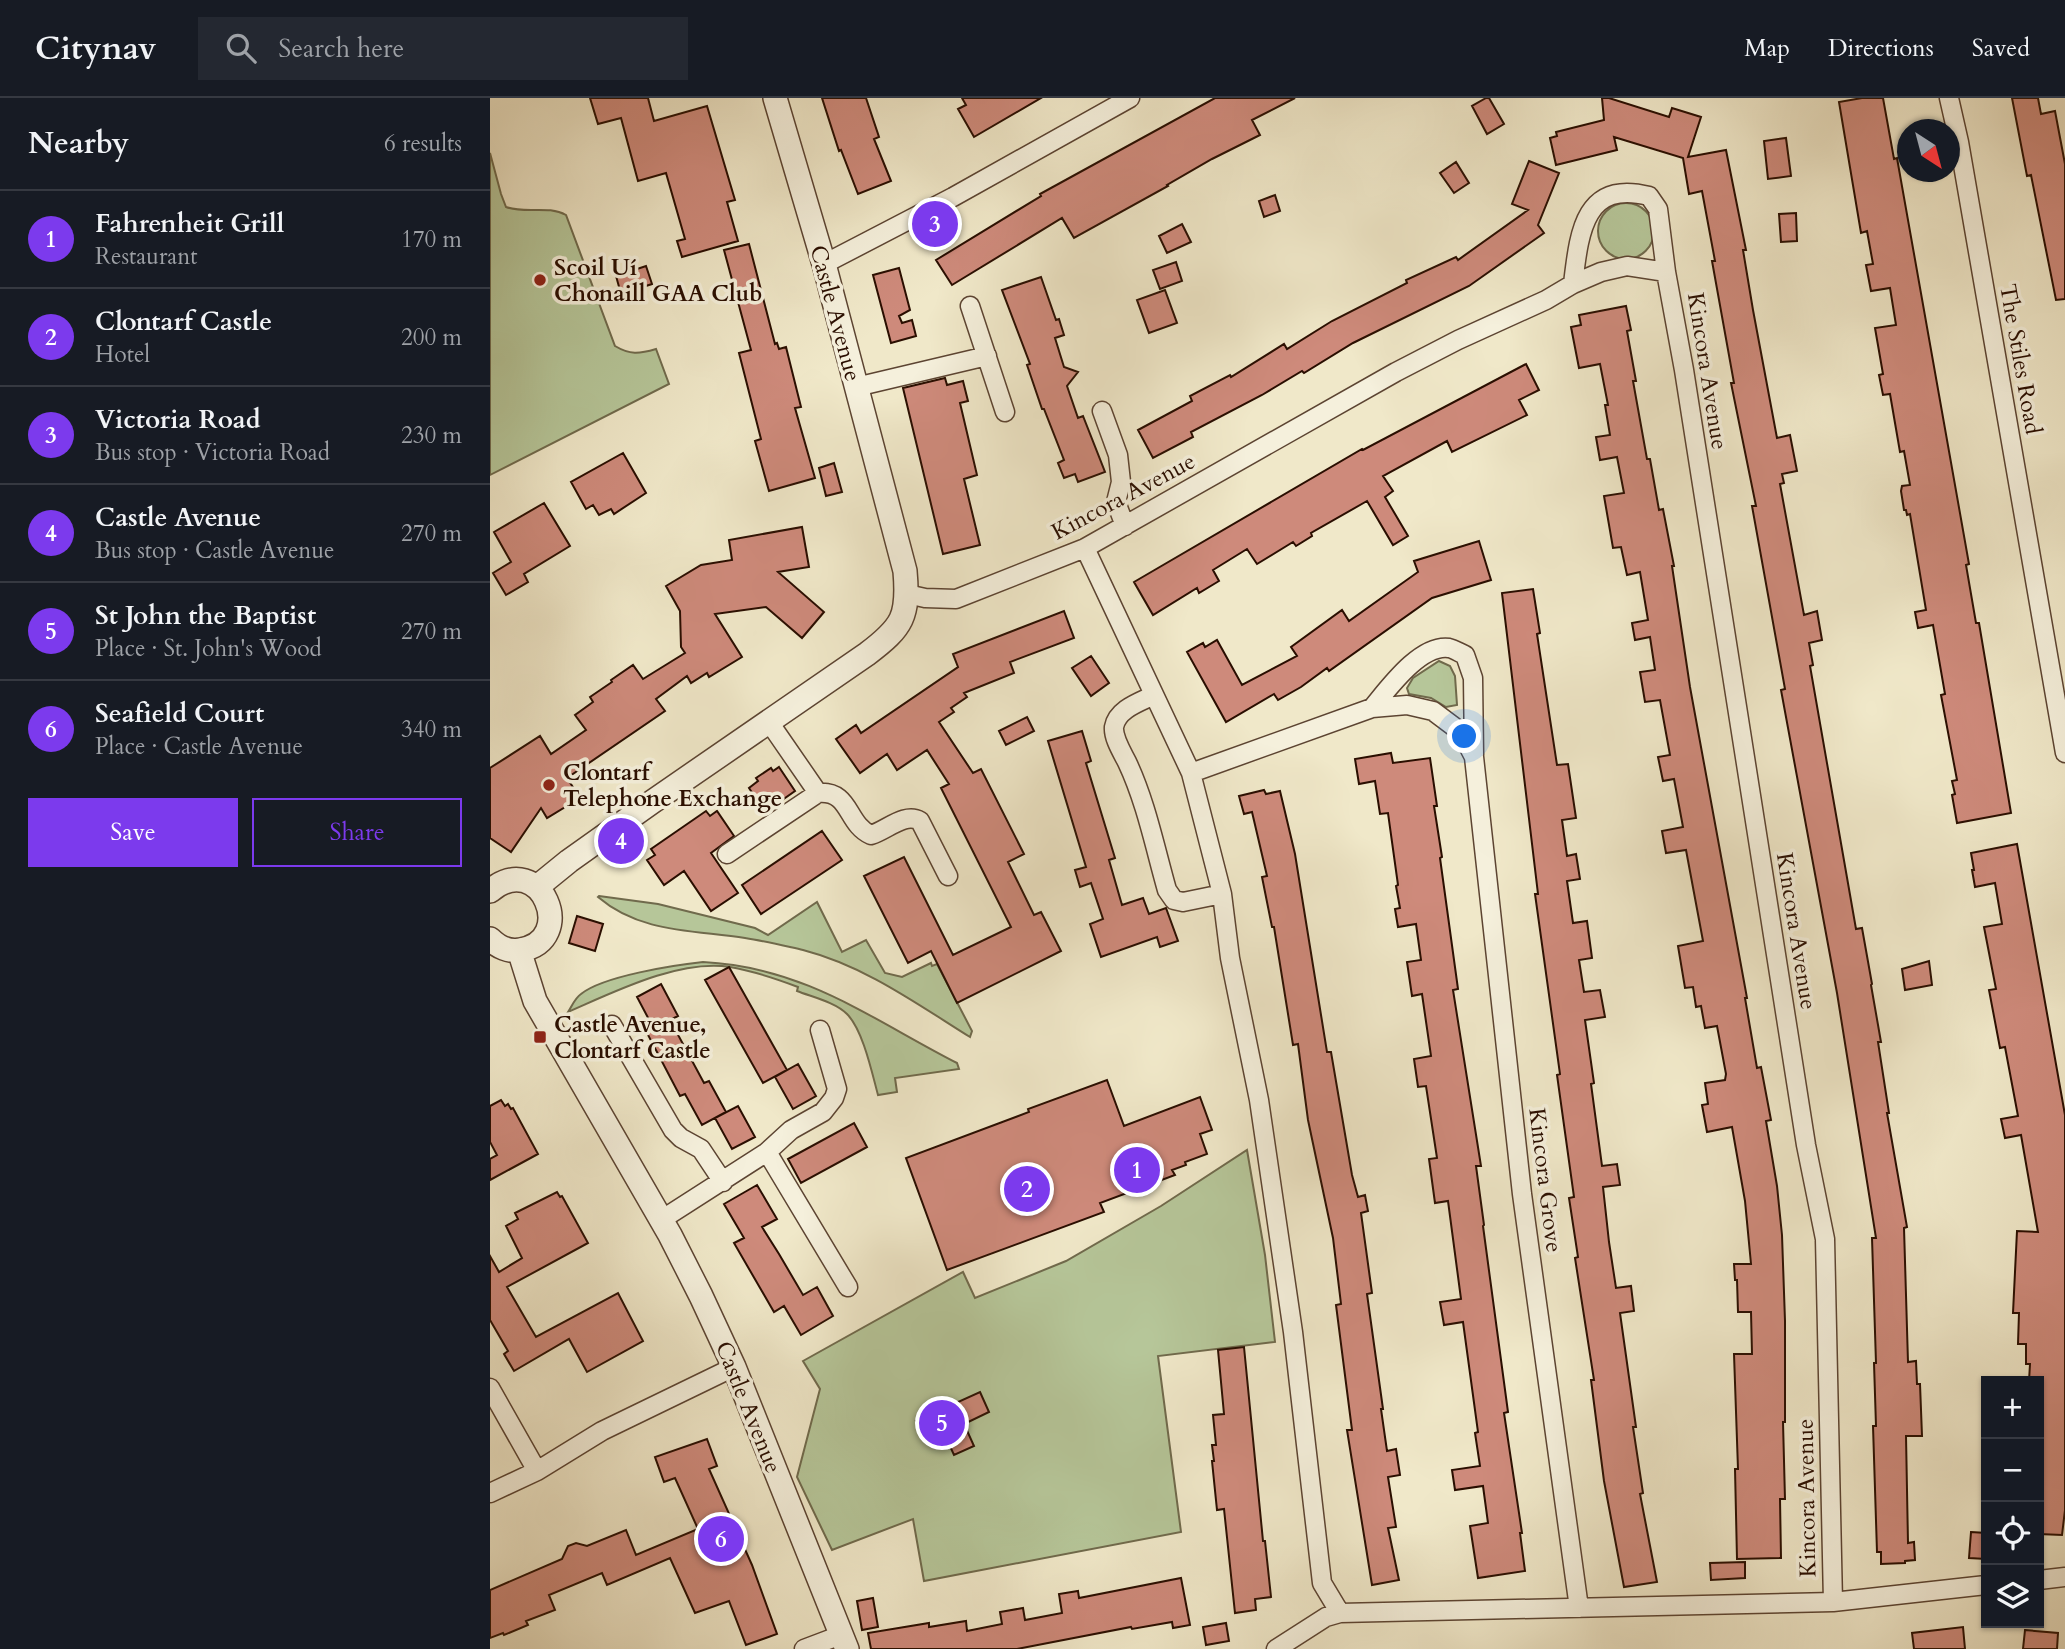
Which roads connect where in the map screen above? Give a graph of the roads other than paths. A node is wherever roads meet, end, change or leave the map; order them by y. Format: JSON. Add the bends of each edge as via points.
{"nodes":[{"id":1,"x":775,"y":98,"type":"edge"},
{"id":2,"x":1130,"y":98,"type":"edge"},
{"id":3,"x":1949,"y":98,"type":"edge"},
{"id":4,"x":824,"y":264,"type":"junction"},
{"id":5,"x":1666,"y":272,"type":"junction"},
{"id":6,"x":1573,"y":284,"type":"junction"},
{"id":7,"x":971,"y":306,"type":"dead end"},
{"id":8,"x":987,"y":356,"type":"junction"},
{"id":9,"x":856,"y":387,"type":"junction"},
{"id":10,"x":1102,"y":411,"type":"dead end"},
{"id":11,"x":1005,"y":412,"type":"dead end"},
{"id":12,"x":1125,"y":526,"type":"junction"},
{"id":13,"x":1085,"y":548,"type":"junction"},
{"id":14,"x":907,"y":594,"type":"junction"},
{"id":15,"x":1154,"y":695,"type":"junction"},
{"id":16,"x":1372,"y":708,"type":"junction"},
{"id":17,"x":769,"y":722,"type":"junction"},
{"id":18,"x":2065,"y":753,"type":"edge"},
{"id":19,"x":1475,"y":757,"type":"junction"},
{"id":20,"x":1191,"y":773,"type":"junction"},
{"id":21,"x":818,"y":793,"type":"junction"},
{"id":22,"x":727,"y":854,"type":"dead end"},
{"id":23,"x":948,"y":876,"type":"dead end"},
{"id":24,"x":537,"y":887,"type":"junction"},
{"id":25,"x":490,"y":891,"type":"edge"},
{"id":26,"x":1222,"y":894,"type":"junction"},
{"id":27,"x":490,"y":939,"type":"edge"},
{"id":28,"x":519,"y":950,"type":"junction"},
{"id":29,"x":612,"y":1025,"type":"dead end"},
{"id":30,"x":820,"y":1030,"type":"dead end"},
{"id":31,"x":767,"y":1152,"type":"junction"},
{"id":32,"x":723,"y":1182,"type":"junction"},
{"id":33,"x":661,"y":1220,"type":"junction"},
{"id":34,"x":848,"y":1287,"type":"dead end"},
{"id":35,"x":734,"y":1367,"type":"junction"},
{"id":36,"x":490,"y":1388,"type":"edge"},
{"id":37,"x":537,"y":1471,"type":"junction"},
{"id":38,"x":490,"y":1493,"type":"edge"},
{"id":39,"x":2065,"y":1577,"type":"edge"},
{"id":40,"x":2044,"y":1579,"type":"edge"},
{"id":41,"x":1981,"y":1586,"type":"edge"},
{"id":42,"x":1833,"y":1602,"type":"junction"},
{"id":43,"x":1579,"y":1608,"type":"junction"},
{"id":44,"x":1340,"y":1613,"type":"junction"},
{"id":45,"x":844,"y":1642,"type":"edge"},
{"id":46,"x":804,"y":1649,"type":"edge"},
{"id":47,"x":1276,"y":1649,"type":"edge"}],
"edges":[{"from":1,"to":4,"type":"street","name":"Castle Avenue"},
{"from":2,"to":4,"type":"street"},
{"from":3,"to":18,"type":"street","name":"The Stiles Road"},
{"from":4,"to":9,"type":"street","name":"Castle Avenue"},
{"from":5,"to":6,"type":"street","name":"Kincora Avenue","via":[[1627,266]]},
{"from":5,"to":6,"type":"street","name":"Kincora Avenue","via":[[1658,209],[1649,196],[1625,192],[1599,201],[1586,216]]},
{"from":5,"to":42,"type":"street","name":"Kincora Avenue","via":[[1825,1239]]},
{"from":6,"to":12,"type":"street","name":"Kincora Avenue","via":[[1396,372]]},
{"from":7,"to":8,"type":"street"},
{"from":8,"to":9,"type":"street"},
{"from":8,"to":11,"type":"street"},
{"from":9,"to":14,"type":"street","name":"Castle Avenue","via":[[905,571]]},
{"from":10,"to":12,"type":"street","via":[[1118,455],[1121,482],[1116,502]]},
{"from":12,"to":13,"type":"street","name":"Kincora Avenue"},
{"from":13,"to":14,"type":"street","name":"Kincora Avenue","via":[[956,599]]},
{"from":13,"to":15,"type":"street"},
{"from":14,"to":17,"type":"street","name":"Castle Avenue","via":[[904,614],[890,637]]},
{"from":15,"to":20,"type":"street"},
{"from":15,"to":26,"type":"street","via":[[1119,715],[1114,735],[1132,772],[1167,890],[1174,900],[1183,902]]},
{"from":16,"to":19,"type":"street","name":"Kincora Grove","via":[[1407,705],[1433,711],[1461,732]]},
{"from":16,"to":19,"type":"street","name":"Kincora Grove","via":[[1405,669],[1427,653],[1448,648],[1465,654],[1473,678]]},
{"from":16,"to":20,"type":"street","name":"Kincora Grove"},
{"from":17,"to":21,"type":"street"},
{"from":17,"to":24,"type":"street","name":"Castle Avenue"},
{"from":19,"to":43,"type":"street","name":"Kincora Grove","via":[[1522,1194]]},
{"from":20,"to":26,"type":"street"},
{"from":21,"to":22,"type":"street"},
{"from":21,"to":23,"type":"street","via":[[839,797],[863,832],[871,835],[914,817]]},
{"from":24,"to":25,"type":"street","via":[[514,880]]},
{"from":24,"to":28,"type":"street","via":[[549,905],[550,921],[538,942]]},
{"from":26,"to":44,"type":"street","via":[[1259,1100],[1293,1332],[1321,1574]]},
{"from":27,"to":28,"type":"street","via":[[503,948]]},
{"from":28,"to":33,"type":"street","name":"Castle Avenue","via":[[541,1012]]},
{"from":29,"to":32,"type":"street","via":[[673,1130],[701,1149]]},
{"from":30,"to":31,"type":"street","via":[[836,1080],[834,1098],[823,1112],[791,1130]]},
{"from":31,"to":32,"type":"street"},
{"from":31,"to":34,"type":"street"},
{"from":32,"to":33,"type":"street"},
{"from":33,"to":35,"type":"street","name":"Castle Avenue"},
{"from":35,"to":37,"type":"street","via":[[602,1431]]},
{"from":35,"to":45,"type":"street","name":"Castle Avenue"},
{"from":36,"to":37,"type":"street"},
{"from":37,"to":38,"type":"street"},
{"from":39,"to":40,"type":"street"},
{"from":41,"to":42,"type":"street"},
{"from":42,"to":43,"type":"street"},
{"from":43,"to":44,"type":"street"},
{"from":44,"to":47,"type":"street"},
{"from":45,"to":46,"type":"street"}]}
